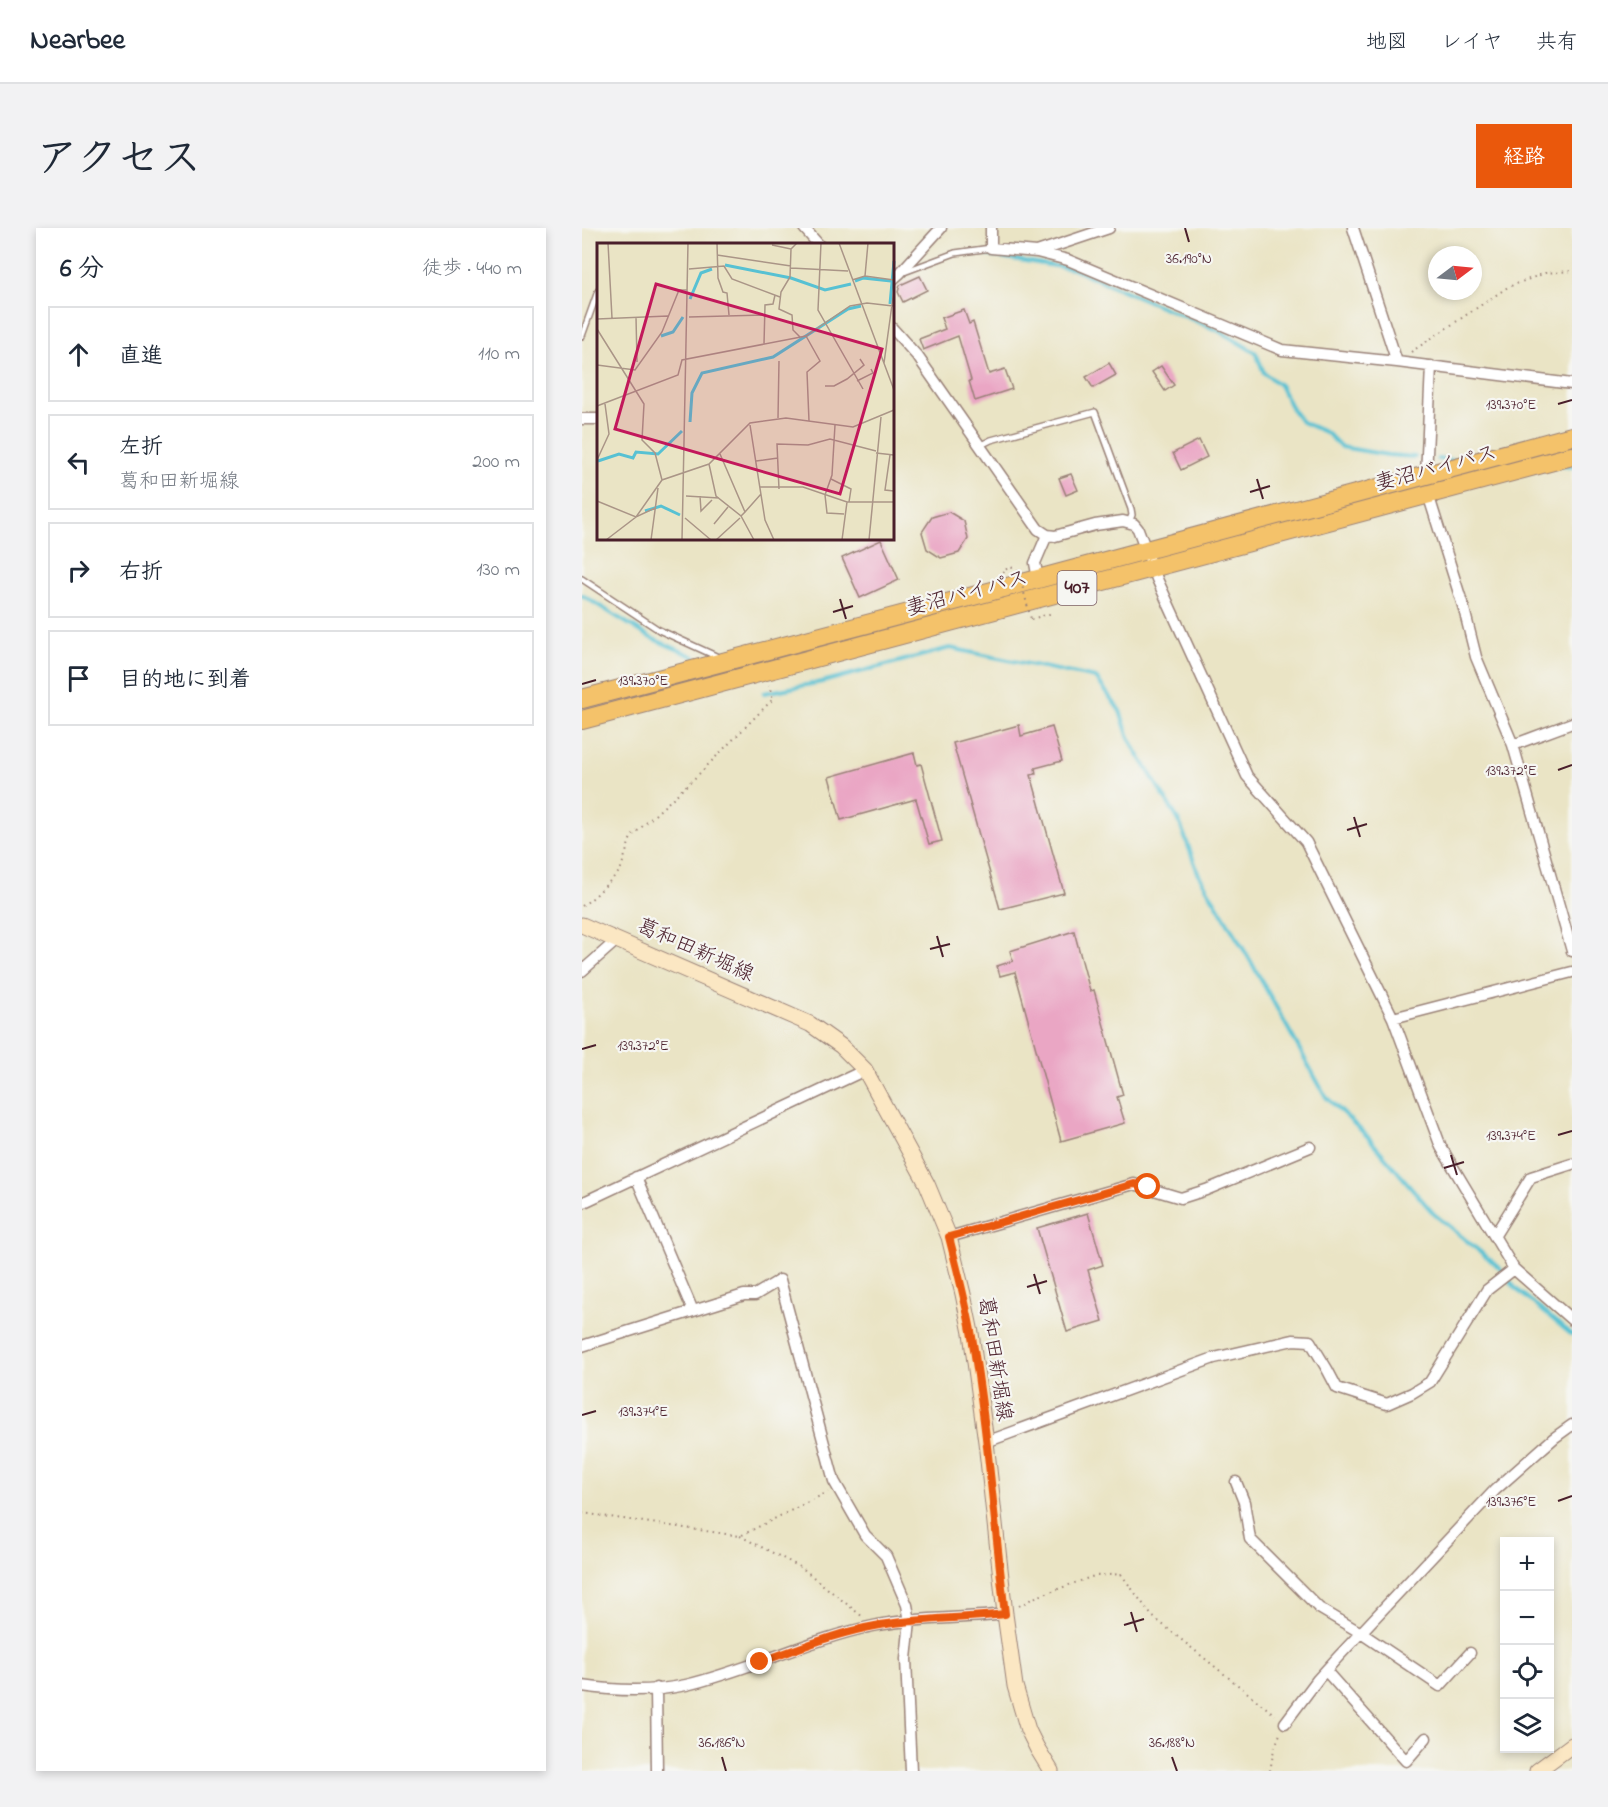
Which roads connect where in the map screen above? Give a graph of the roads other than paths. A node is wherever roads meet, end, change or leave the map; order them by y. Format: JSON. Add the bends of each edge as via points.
{"nodes":[{"id":1,"x":804,"y":228,"type":"edge"},
{"id":2,"x":941,"y":228,"type":"edge"},
{"id":3,"x":991,"y":228,"type":"edge"},
{"id":4,"x":1109,"y":228,"type":"edge"},
{"id":5,"x":1353,"y":228,"type":"edge"},
{"id":6,"x":817,"y":243,"type":"edge"},
{"id":7,"x":991,"y":248,"type":"junction"},
{"id":8,"x":1037,"y":252,"type":"junction"},
{"id":9,"x":896,"y":277,"type":"edge"},
{"id":10,"x":597,"y":294,"type":"edge"},
{"id":11,"x":894,"y":330,"type":"edge"},
{"id":12,"x":582,"y":336,"type":"edge"},
{"id":13,"x":1397,"y":362,"type":"junction"},
{"id":14,"x":1431,"y":366,"type":"junction"},
{"id":15,"x":1572,"y":384,"type":"edge"},
{"id":16,"x":1572,"y":436,"type":"edge"},
{"id":17,"x":979,"y":446,"type":"junction"},
{"id":18,"x":1572,"y":456,"type":"edge"},
{"id":19,"x":1427,"y":485,"type":"junction"},
{"id":20,"x":1129,"y":522,"type":"junction"},
{"id":21,"x":1047,"y":535,"type":"junction"},
{"id":22,"x":1146,"y":550,"type":"junction"},
{"id":23,"x":1152,"y":568,"type":"junction"},
{"id":24,"x":582,"y":579,"type":"edge"},
{"id":25,"x":1038,"y":579,"type":"junction"},
{"id":26,"x":726,"y":661,"type":"junction"},
{"id":27,"x":582,"y":699,"type":"edge"},
{"id":28,"x":582,"y":720,"type":"edge"},
{"id":29,"x":1572,"y":723,"type":"edge"},
{"id":30,"x":1513,"y":745,"type":"junction"},
{"id":31,"x":582,"y":925,"type":"edge"},
{"id":32,"x":617,"y":940,"type":"junction"},
{"id":33,"x":1572,"y":951,"type":"edge"},
{"id":34,"x":582,"y":971,"type":"edge"},
{"id":35,"x":1572,"y":972,"type":"edge"},
{"id":36,"x":1393,"y":1018,"type":"junction"},
{"id":37,"x":865,"y":1070,"type":"junction"},
{"id":38,"x":1310,"y":1147,"type":"dead end"},
{"id":39,"x":1572,"y":1164,"type":"edge"},
{"id":40,"x":636,"y":1177,"type":"junction"},
{"id":41,"x":582,"y":1203,"type":"edge"},
{"id":42,"x":1495,"y":1234,"type":"junction"},
{"id":43,"x":949,"y":1237,"type":"junction"},
{"id":44,"x":1514,"y":1269,"type":"junction"},
{"id":45,"x":693,"y":1311,"type":"junction"},
{"id":46,"x":1572,"y":1320,"type":"edge"},
{"id":47,"x":582,"y":1346,"type":"edge"},
{"id":48,"x":1572,"y":1425,"type":"edge"},
{"id":49,"x":986,"y":1442,"type":"junction"},
{"id":50,"x":1236,"y":1482,"type":"dead end"},
{"id":51,"x":1005,"y":1614,"type":"junction"},
{"id":52,"x":910,"y":1620,"type":"junction"},
{"id":53,"x":1361,"y":1633,"type":"junction"},
{"id":54,"x":1470,"y":1653,"type":"dead end"},
{"id":55,"x":1326,"y":1671,"type":"junction"},
{"id":56,"x":582,"y":1686,"type":"edge"},
{"id":57,"x":656,"y":1688,"type":"junction"},
{"id":58,"x":1285,"y":1723,"type":"road end"},
{"id":59,"x":1426,"y":1738,"type":"dead end"},
{"id":60,"x":1572,"y":1745,"type":"edge"},
{"id":61,"x":657,"y":1771,"type":"edge"},
{"id":62,"x":911,"y":1771,"type":"edge"},
{"id":63,"x":1051,"y":1771,"type":"edge"},
{"id":64,"x":1537,"y":1771,"type":"edge"}],
"edges":[{"from":1,"to":6,"type":"street"},
{"from":2,"to":9,"type":"street"},
{"from":3,"to":7,"type":"street"},
{"from":4,"to":8,"type":"street"},
{"from":5,"to":13,"type":"street"},
{"from":7,"to":8,"type":"street"},
{"from":7,"to":9,"type":"lane","via":[[955,253]]},
{"from":8,"to":13,"type":"street","via":[[1068,260],[1282,350]]},
{"from":10,"to":12,"type":"lane"},
{"from":11,"to":17,"type":"street","via":[[918,357]]},
{"from":13,"to":14,"type":"street"},
{"from":14,"to":15,"type":"street"},
{"from":14,"to":19,"type":"street"},
{"from":16,"to":19,"type":"highway","name":"妻沼バイパス","number":"407"},
{"from":17,"to":20,"type":"lane","via":[[1095,412],[1131,509]]},
{"from":17,"to":21,"type":"street","via":[[1038,530]]},
{"from":18,"to":19,"type":"highway","name":"妻沼バイパス","number":"407"},
{"from":19,"to":22,"type":"highway","name":"妻沼バイパス","number":"407"},
{"from":19,"to":23,"type":"highway","name":"妻沼バイパス","number":"407"},
{"from":19,"to":30,"type":"street","via":[[1476,657]]},
{"from":20,"to":21,"type":"street"},
{"from":20,"to":22,"type":"street","via":[[1138,529]]},
{"from":21,"to":25,"type":"street","via":[[1035,562]]},
{"from":22,"to":23,"type":"street"},
{"from":22,"to":25,"type":"highway","name":"妻沼バイパス","number":"407"},
{"from":23,"to":28,"type":"highway","name":"妻沼バイパス","number":"407"},
{"from":23,"to":36,"type":"street","via":[[1247,776],[1306,842]]},
{"from":24,"to":26,"type":"lane","via":[[659,630]]},
{"from":25,"to":26,"type":"highway","name":"妻沼バイパス","number":"407"},
{"from":26,"to":27,"type":"highway","name":"妻沼バイパス","number":"407"},
{"from":29,"to":30,"type":"street"},
{"from":30,"to":33,"type":"street"},
{"from":31,"to":32,"type":"main road","name":"葛和田新堀線"},
{"from":32,"to":34,"type":"street"},
{"from":32,"to":37,"type":"main road","name":"葛和田新堀線","via":[[810,1024],[841,1046]]},
{"from":35,"to":36,"type":"street"},
{"from":36,"to":42,"type":"street","via":[[1441,1147]]},
{"from":37,"to":40,"type":"street"},
{"from":37,"to":43,"type":"main road","name":"葛和田新堀線","via":[[927,1184]]},
{"from":38,"to":43,"type":"street","via":[[1181,1197],[1134,1184]]},
{"from":39,"to":42,"type":"street","via":[[1532,1177]]},
{"from":40,"to":41,"type":"street"},
{"from":40,"to":45,"type":"street"},
{"from":42,"to":44,"type":"street"},
{"from":43,"to":49,"type":"main road","name":"葛和田新堀線","via":[[971,1333]]},
{"from":44,"to":46,"type":"street"},
{"from":44,"to":49,"type":"street","via":[[1487,1290],[1430,1382],[1387,1404],[1337,1388],[1310,1341],[1293,1340],[1214,1358]]},
{"from":45,"to":47,"type":"street"},
{"from":45,"to":52,"type":"street","via":[[755,1295],[780,1280],[834,1481],[865,1535],[886,1556]]},
{"from":48,"to":53,"type":"street","via":[[1495,1490]]},
{"from":49,"to":51,"type":"main road","name":"葛和田新堀線"},
{"from":50,"to":53,"type":"street","via":[[1250,1539],[1319,1608]]},
{"from":51,"to":52,"type":"street"},
{"from":51,"to":63,"type":"main road","name":"葛和田新堀線","via":[[1019,1706]]},
{"from":52,"to":57,"type":"street","via":[[834,1636],[685,1685]]},
{"from":52,"to":62,"type":"street","via":[[906,1659]]},
{"from":53,"to":54,"type":"street","via":[[1440,1686]]},
{"from":53,"to":55,"type":"street"},
{"from":55,"to":58,"type":"street"},
{"from":55,"to":59,"type":"street","via":[[1406,1761]]},
{"from":56,"to":57,"type":"street"},
{"from":57,"to":61,"type":"street"},
{"from":60,"to":64,"type":"main road"}]}
